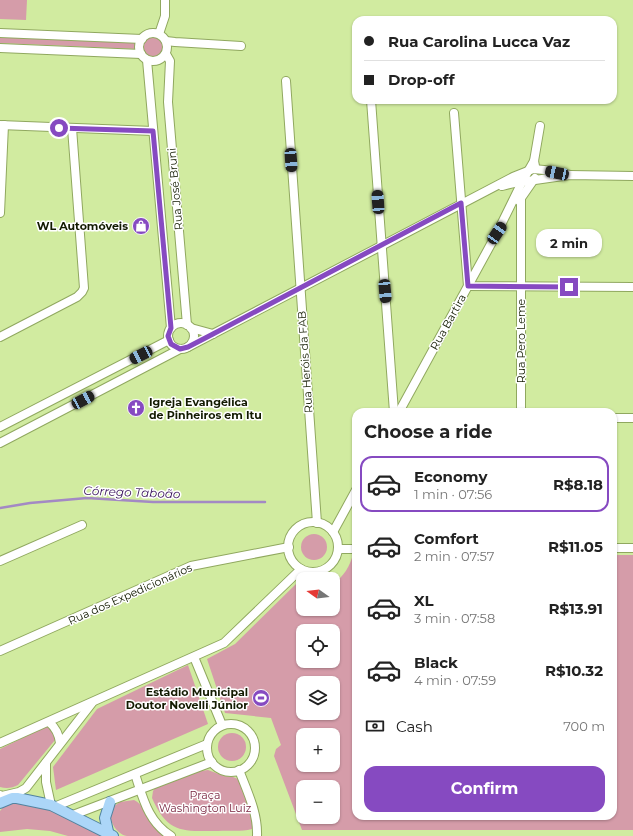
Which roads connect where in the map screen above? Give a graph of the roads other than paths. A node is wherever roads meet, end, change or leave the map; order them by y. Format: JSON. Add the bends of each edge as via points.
{"nodes":[{"id":1,"x":165,"y":0,"type":"edge"},
{"id":2,"x":0,"y":33,"type":"edge"},
{"id":3,"x":159,"y":34,"type":"junction"},
{"id":4,"x":142,"y":39,"type":"junction"},
{"id":5,"x":166,"y":41,"type":"junction"},
{"id":6,"x":242,"y":46,"type":"dead end"},
{"id":7,"x":0,"y":48,"type":"edge"},
{"id":8,"x":166,"y":54,"type":"junction"},
{"id":9,"x":144,"y":57,"type":"junction"},
{"id":10,"x":286,"y":81,"type":"dead end"},
{"id":11,"x":371,"y":104,"type":"edge"},
{"id":12,"x":454,"y":113,"type":"dead end"},
{"id":13,"x":2,"y":125,"type":"edge"},
{"id":14,"x":540,"y":126,"type":"dead end"},
{"id":15,"x":72,"y":128,"type":"junction"},
{"id":16,"x":153,"y":131,"type":"junction"},
{"id":17,"x":533,"y":167,"type":"junction"},
{"id":18,"x":570,"y":176,"type":"junction"},
{"id":19,"x":633,"y":176,"type":"edge"},
{"id":20,"x":533,"y":181,"type":"junction"},
{"id":21,"x":522,"y":182,"type":"junction"},
{"id":22,"x":486,"y":190,"type":"junction"},
{"id":23,"x":521,"y":198,"type":"junction"},
{"id":24,"x":461,"y":203,"type":"junction"},
{"id":25,"x":0,"y":213,"type":"edge"},
{"id":26,"x":497,"y":233,"type":"junction"},
{"id":27,"x":381,"y":245,"type":"junction"},
{"id":28,"x":468,"y":286,"type":"junction"},
{"id":29,"x":521,"y":286,"type":"junction"},
{"id":30,"x":300,"y":287,"type":"junction"},
{"id":31,"x":633,"y":287,"type":"edge"},
{"id":32,"x":189,"y":326,"type":"junction"},
{"id":33,"x":171,"y":328,"type":"junction"},
{"id":34,"x":213,"y":334,"type":"junction"},
{"id":35,"x":0,"y":337,"type":"edge"},
{"id":36,"x":169,"y":340,"type":"junction"},
{"id":37,"x":184,"y":348,"type":"junction"},
{"id":38,"x":394,"y":408,"type":"edge"},
{"id":39,"x":401,"y":408,"type":"edge"},
{"id":40,"x":521,"y":408,"type":"edge"},
{"id":41,"x":617,"y":418,"type":"edge"},
{"id":42,"x":633,"y":418,"type":"edge"},
{"id":43,"x":0,"y":427,"type":"edge"},
{"id":44,"x":0,"y":444,"type":"edge"},
{"id":45,"x":352,"y":497,"type":"edge"},
{"id":46,"x":316,"y":523,"type":"junction"},
{"id":47,"x":82,"y":525,"type":"dead end"},
{"id":48,"x":333,"y":532,"type":"junction"},
{"id":49,"x":289,"y":547,"type":"junction"},
{"id":50,"x":617,"y":548,"type":"edge"},
{"id":51,"x":633,"y":548,"type":"edge"},
{"id":52,"x":338,"y":549,"type":"junction"},
{"id":53,"x":352,"y":549,"type":"edge"},
{"id":54,"x":0,"y":561,"type":"edge"},
{"id":55,"x":301,"y":569,"type":"junction"},
{"id":56,"x":0,"y":652,"type":"edge"},
{"id":57,"x":194,"y":657,"type":"junction"},
{"id":58,"x":92,"y":702,"type":"junction"},
{"id":59,"x":49,"y":722,"type":"junction"},
{"id":60,"x":222,"y":725,"type":"junction"},
{"id":61,"x":0,"y":744,"type":"edge"},
{"id":62,"x":60,"y":744,"type":"junction"},
{"id":63,"x":207,"y":744,"type":"junction"},
{"id":64,"x":46,"y":761,"type":"junction"},
{"id":65,"x":212,"y":762,"type":"junction"},
{"id":66,"x":239,"y":770,"type":"junction"},
{"id":67,"x":135,"y":774,"type":"junction"},
{"id":68,"x":140,"y":790,"type":"junction"},
{"id":69,"x":0,"y":795,"type":"edge"},
{"id":70,"x":110,"y":802,"type":"junction"},
{"id":71,"x":0,"y":803,"type":"edge"},
{"id":72,"x":53,"y":806,"type":"junction"},
{"id":73,"x":73,"y":815,"type":"junction"},
{"id":74,"x":110,"y":835,"type":"edge"},
{"id":75,"x":171,"y":836,"type":"edge"},
{"id":76,"x":257,"y":836,"type":"edge"}],
"edges":[{"from":1,"to":3,"type":"street","via":[[165,16]]},
{"from":2,"to":4,"type":"street"},
{"from":3,"to":4,"type":"street","via":[[150,34]]},
{"from":3,"to":5,"type":"street"},
{"from":4,"to":9,"type":"street","via":[[139,46]]},
{"from":5,"to":6,"type":"street"},
{"from":5,"to":8,"type":"street"},
{"from":7,"to":9,"type":"street"},
{"from":8,"to":9,"type":"street","via":[[158,61],[152,62]]},
{"from":8,"to":32,"type":"street","name":"Rua José Bruni","via":[[170,61],[168,102]]},
{"from":9,"to":16,"type":"street","name":"Rua José Bruni"},
{"from":10,"to":30,"type":"street","name":"Rua Heróis da FAB"},
{"from":11,"to":27,"type":"street"},
{"from":12,"to":24,"type":"street"},
{"from":13,"to":15,"type":"street"},
{"from":13,"to":25,"type":"street"},
{"from":14,"to":17,"type":"street"},
{"from":15,"to":16,"type":"street"},
{"from":15,"to":35,"type":"street","via":[[84,288],[77,297]]},
{"from":16,"to":33,"type":"street","name":"Rua José Bruni"},
{"from":17,"to":18,"type":"street"},
{"from":17,"to":20,"type":"street","via":[[536,173]]},
{"from":17,"to":21,"type":"street","name":"Rua Bartira"},
{"from":17,"to":22,"type":"street"},
{"from":18,"to":19,"type":"street"},
{"from":18,"to":20,"type":"street"},
{"from":20,"to":21,"type":"street"},
{"from":20,"to":23,"type":"street","name":"Rua Bartira"},
{"from":21,"to":22,"type":"street"},
{"from":21,"to":26,"type":"street","name":"Rua Bartira"},
{"from":22,"to":24,"type":"street"},
{"from":23,"to":26,"type":"street","name":"Rua Bartira"},
{"from":23,"to":29,"type":"street","name":"Rua Pero Leme"},
{"from":24,"to":27,"type":"street"},
{"from":24,"to":28,"type":"street"},
{"from":26,"to":28,"type":"street","name":"Rua Bartira"},
{"from":27,"to":30,"type":"street"},
{"from":27,"to":38,"type":"street"},
{"from":28,"to":29,"type":"street"},
{"from":28,"to":39,"type":"street","name":"Rua Bartira"},
{"from":29,"to":31,"type":"street"},
{"from":29,"to":40,"type":"street","name":"Rua Pero Leme"},
{"from":30,"to":34,"type":"street"},
{"from":30,"to":46,"type":"street","name":"Rua Heróis da FAB"},
{"from":32,"to":33,"type":"street","via":[[179,324]]},
{"from":32,"to":34,"type":"street"},
{"from":32,"to":37,"type":"street","via":[[194,336],[191,344]]},
{"from":33,"to":36,"type":"street"},
{"from":34,"to":37,"type":"street"},
{"from":36,"to":37,"type":"street","via":[[171,344]]},
{"from":36,"to":43,"type":"street"},
{"from":37,"to":44,"type":"street"},
{"from":41,"to":42,"type":"street"},
{"from":45,"to":48,"type":"street"},
{"from":46,"to":48,"type":"street","via":[[326,526]]},
{"from":46,"to":49,"type":"street","via":[[305,524],[295,531]]},
{"from":47,"to":54,"type":"street"},
{"from":48,"to":52,"type":"street"},
{"from":49,"to":55,"type":"street","via":[[292,560]]},
{"from":49,"to":56,"type":"street","name":"Rua dos Expedicionários","via":[[191,566]]},
{"from":50,"to":51,"type":"street"},
{"from":52,"to":53,"type":"street"},
{"from":52,"to":55,"type":"street","via":[[333,563],[321,571]]},
{"from":55,"to":57,"type":"street","via":[[229,639]]},
{"from":57,"to":58,"type":"street"},
{"from":57,"to":60,"type":"street"},
{"from":58,"to":59,"type":"street"},
{"from":58,"to":62,"type":"street"},
{"from":59,"to":61,"type":"street"},
{"from":59,"to":62,"type":"street","via":[[59,735]]},
{"from":60,"to":63,"type":"street","via":[[210,736]]},
{"from":60,"to":66,"type":"street","via":[[237,724],[244,727],[253,739],[255,746],[251,761]]},
{"from":62,"to":64,"type":"street"},
{"from":63,"to":65,"type":"street"},
{"from":63,"to":67,"type":"street"},
{"from":64,"to":69,"type":"street","via":[[26,788],[20,792]]},
{"from":64,"to":72,"type":"street","via":[[46,782]]},
{"from":65,"to":66,"type":"street","via":[[224,771]]},
{"from":65,"to":68,"type":"street"},
{"from":66,"to":76,"type":"street","via":[[255,813]]},
{"from":67,"to":68,"type":"street"},
{"from":67,"to":72,"type":"street"},
{"from":68,"to":70,"type":"street"},
{"from":68,"to":75,"type":"street","via":[[154,821]]},
{"from":70,"to":73,"type":"street"},
{"from":70,"to":74,"type":"main road","via":[[105,818]]},
{"from":71,"to":72,"type":"main road","via":[[17,798]]},
{"from":72,"to":73,"type":"main road"},
{"from":73,"to":74,"type":"main road"}]}
